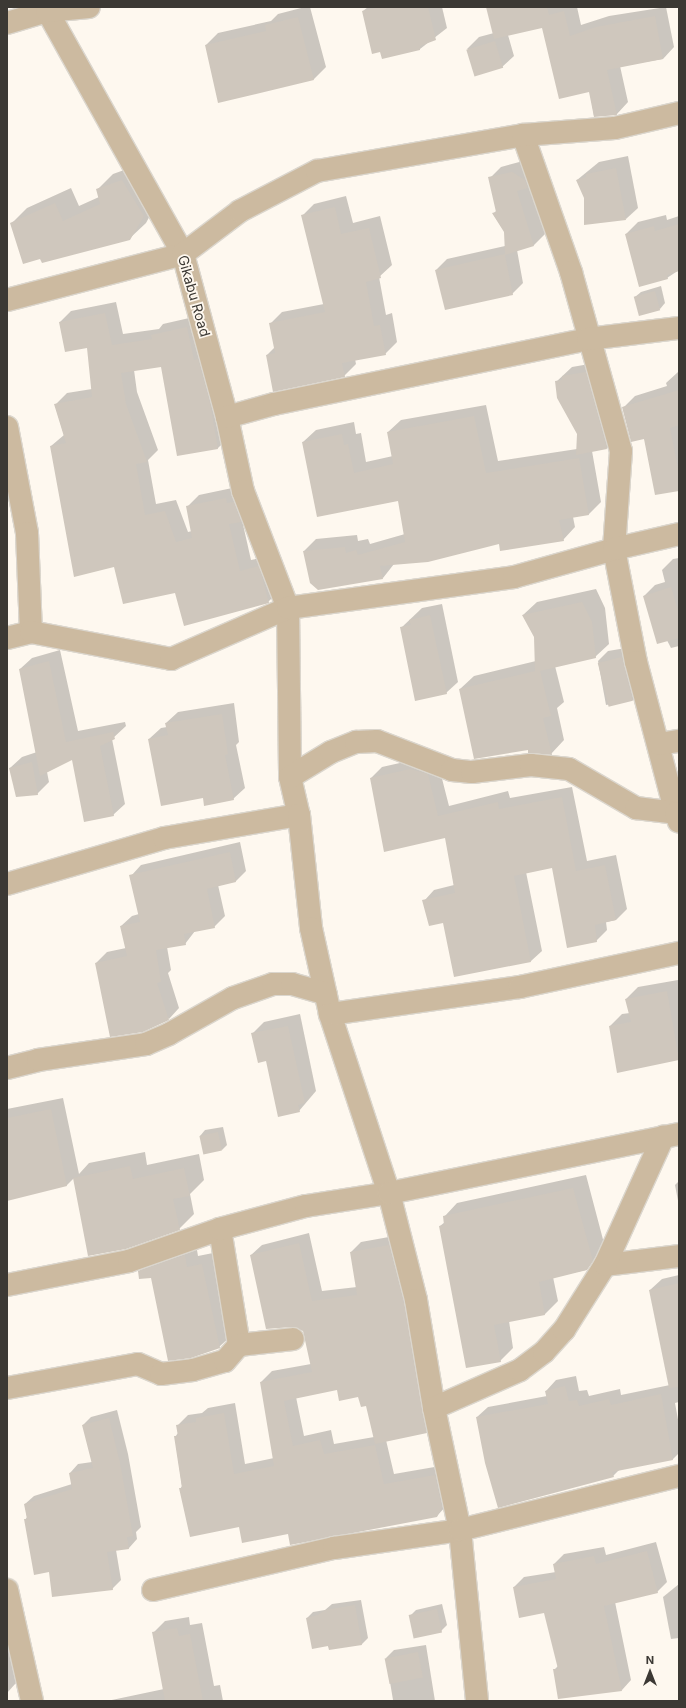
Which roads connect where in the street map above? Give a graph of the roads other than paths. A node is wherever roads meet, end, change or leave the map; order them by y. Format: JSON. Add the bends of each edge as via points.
{"nodes":[{"id":1,"x":89,"y":7,"type":"edge"},
{"id":2,"x":46,"y":9,"type":"edge"},
{"id":3,"x":7,"y":23,"type":"edge"},
{"id":4,"x":679,"y":113,"type":"edge"},
{"id":5,"x":523,"y":135,"type":"junction"},
{"id":6,"x":183,"y":254,"type":"junction"},
{"id":7,"x":7,"y":300,"type":"edge"},
{"id":8,"x":679,"y":328,"type":"edge"},
{"id":9,"x":588,"y":339,"type":"junction"},
{"id":10,"x":227,"y":416,"type":"junction"},
{"id":11,"x":7,"y":427,"type":"edge"},
{"id":12,"x":679,"y":534,"type":"edge"},
{"id":13,"x":614,"y":549,"type":"junction"},
{"id":14,"x":288,"y":608,"type":"junction"},
{"id":15,"x":31,"y":632,"type":"junction"},
{"id":16,"x":7,"y":638,"type":"edge"},
{"id":17,"x":669,"y":742,"type":"edge"},
{"id":18,"x":290,"y":777,"type":"junction"},
{"id":19,"x":299,"y":815,"type":"junction"},
{"id":20,"x":677,"y":817,"type":"edge"},
{"id":21,"x":7,"y":884,"type":"edge"},
{"id":22,"x":679,"y":953,"type":"edge"},
{"id":23,"x":328,"y":1004,"type":"junction"},
{"id":24,"x":7,"y":1068,"type":"edge"},
{"id":25,"x":671,"y":1136,"type":"edge"},
{"id":26,"x":389,"y":1193,"type":"junction"},
{"id":27,"x":220,"y":1229,"type":"junction"},
{"id":28,"x":679,"y":1256,"type":"edge"},
{"id":29,"x":605,"y":1265,"type":"junction"},
{"id":30,"x":7,"y":1285,"type":"edge"},
{"id":31,"x":293,"y":1340,"type":"dead end"},
{"id":32,"x":239,"y":1346,"type":"junction"},
{"id":33,"x":7,"y":1388,"type":"edge"},
{"id":34,"x":434,"y":1408,"type":"junction"},
{"id":35,"x":679,"y":1476,"type":"edge"},
{"id":36,"x":460,"y":1530,"type":"junction"},
{"id":37,"x":7,"y":1590,"type":"edge"},
{"id":38,"x":153,"y":1590,"type":"dead end"},
{"id":39,"x":32,"y":1701,"type":"edge"},
{"id":40,"x":477,"y":1701,"type":"edge"}],
"edges":[{"from":1,"to":2,"type":"street"},
{"from":2,"to":3,"type":"street"},
{"from":2,"to":6,"type":"street","name":"Gikabu Road"},
{"from":4,"to":5,"type":"street","via":[[615,128]]},
{"from":5,"to":6,"type":"street","via":[[316,170],[240,211]]},
{"from":5,"to":9,"type":"street","via":[[571,272]]},
{"from":6,"to":7,"type":"street"},
{"from":6,"to":10,"type":"street","name":"Gikabu Road"},
{"from":8,"to":9,"type":"street"},
{"from":9,"to":10,"type":"street"},
{"from":9,"to":13,"type":"street","via":[[600,370],[621,451]]},
{"from":10,"to":14,"type":"street","name":"Gikabu Road","via":[[243,491]]},
{"from":11,"to":15,"type":"street","via":[[27,533]]},
{"from":12,"to":13,"type":"street"},
{"from":13,"to":14,"type":"street","via":[[514,578]]},
{"from":13,"to":17,"type":"street","via":[[636,662]]},
{"from":14,"to":15,"type":"street","via":[[171,659]]},
{"from":14,"to":18,"type":"street"},
{"from":15,"to":16,"type":"street"},
{"from":17,"to":20,"type":"street"},
{"from":18,"to":19,"type":"street"},
{"from":18,"to":20,"type":"street","via":[[331,752],[356,742],[377,742],[452,770],[472,772],[531,765],[569,769],[636,808]]},
{"from":19,"to":21,"type":"street","via":[[164,838]]},
{"from":19,"to":23,"type":"street","via":[[311,928]]},
{"from":22,"to":23,"type":"street","via":[[520,988]]},
{"from":23,"to":24,"type":"street","via":[[292,984],[273,984],[233,998],[146,1044],[38,1060]]},
{"from":23,"to":26,"type":"street"},
{"from":25,"to":26,"type":"street"},
{"from":25,"to":29,"type":"street"},
{"from":26,"to":27,"type":"street","via":[[306,1206]]},
{"from":26,"to":34,"type":"street","via":[[416,1300]]},
{"from":27,"to":30,"type":"street","via":[[129,1261]]},
{"from":27,"to":32,"type":"street"},
{"from":28,"to":29,"type":"street"},
{"from":29,"to":34,"type":"street","via":[[564,1330],[544,1352],[520,1370]]},
{"from":31,"to":32,"type":"street"},
{"from":32,"to":33,"type":"street","via":[[225,1361],[193,1370],[161,1374],[138,1364]]},
{"from":34,"to":36,"type":"street"},
{"from":35,"to":36,"type":"street"},
{"from":36,"to":38,"type":"street","via":[[334,1548]]},
{"from":36,"to":40,"type":"street"},
{"from":37,"to":39,"type":"street"}]}
